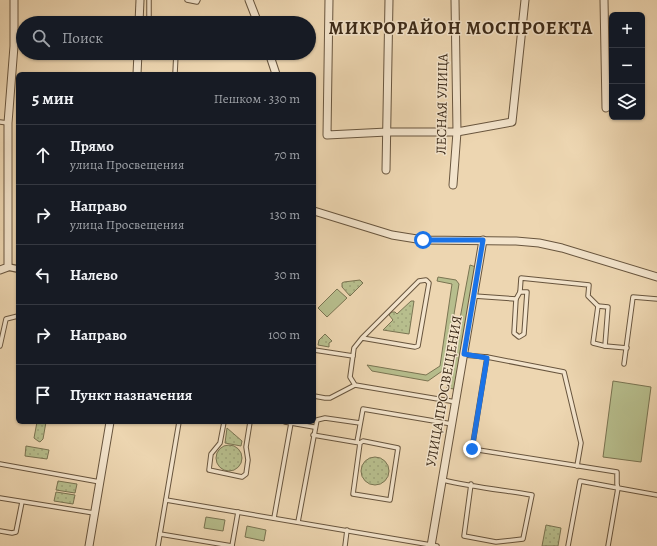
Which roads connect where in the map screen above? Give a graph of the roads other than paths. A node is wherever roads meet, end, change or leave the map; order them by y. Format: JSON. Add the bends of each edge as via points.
{"nodes":[{"id":1,"x":14,"y":0,"type":"edge"},
{"id":2,"x":140,"y":0,"type":"edge"},
{"id":3,"x":149,"y":0,"type":"edge"},
{"id":4,"x":187,"y":0,"type":"edge"},
{"id":5,"x":198,"y":0,"type":"edge"},
{"id":6,"x":249,"y":0,"type":"edge"},
{"id":7,"x":329,"y":0,"type":"edge"},
{"id":8,"x":389,"y":0,"type":"edge"},
{"id":9,"x":455,"y":0,"type":"edge"},
{"id":10,"x":525,"y":0,"type":"edge"},
{"id":11,"x":604,"y":0,"type":"edge"},
{"id":12,"x":139,"y":16,"type":"edge"},
{"id":13,"x":149,"y":16,"type":"edge"},
{"id":14,"x":255,"y":16,"type":"edge"},
{"id":15,"x":138,"y":60,"type":"edge"},
{"id":16,"x":176,"y":60,"type":"edge"},
{"id":17,"x":271,"y":60,"type":"edge"},
{"id":18,"x":137,"y":72,"type":"edge"},
{"id":19,"x":175,"y":72,"type":"edge"},
{"id":20,"x":275,"y":72,"type":"edge"},
{"id":21,"x":606,"y":108,"type":"dead end"},
{"id":22,"x":0,"y":122,"type":"edge"},
{"id":23,"x":8,"y":123,"type":"junction"},
{"id":24,"x":387,"y":132,"type":"junction"},
{"id":25,"x":457,"y":132,"type":"junction"},
{"id":26,"x":386,"y":170,"type":"dead end"},
{"id":27,"x":453,"y":185,"type":"dead end"},
{"id":28,"x":316,"y":212,"type":"edge"},
{"id":29,"x":483,"y":240,"type":"junction"},
{"id":30,"x":8,"y":267,"type":"junction"},
{"id":31,"x":16,"y":269,"type":"edge"},
{"id":32,"x":0,"y":270,"type":"edge"},
{"id":33,"x":657,"y":277,"type":"edge"},
{"id":34,"x":520,"y":292,"type":"junction"},
{"id":35,"x":474,"y":296,"type":"junction"},
{"id":36,"x":516,"y":299,"type":"junction"},
{"id":37,"x":657,"y":299,"type":"edge"},
{"id":38,"x":598,"y":306,"type":"junction"},
{"id":39,"x":16,"y":316,"type":"edge"},
{"id":40,"x":362,"y":338,"type":"junction"},
{"id":41,"x":0,"y":346,"type":"edge"},
{"id":42,"x":604,"y":346,"type":"junction"},
{"id":43,"x":627,"y":348,"type":"junction"},
{"id":44,"x":316,"y":350,"type":"edge"},
{"id":45,"x":464,"y":354,"type":"junction"},
{"id":46,"x":353,"y":356,"type":"junction"},
{"id":47,"x":487,"y":358,"type":"junction"},
{"id":48,"x":624,"y":364,"type":"dead end"},
{"id":49,"x":355,"y":385,"type":"junction"},
{"id":50,"x":316,"y":396,"type":"edge"},
{"id":51,"x":456,"y":402,"type":"junction"},
{"id":52,"x":316,"y":422,"type":"edge"},
{"id":53,"x":110,"y":424,"type":"edge"},
{"id":54,"x":179,"y":424,"type":"edge"},
{"id":55,"x":224,"y":424,"type":"edge"},
{"id":56,"x":250,"y":424,"type":"edge"},
{"id":57,"x":291,"y":424,"type":"edge"},
{"id":58,"x":297,"y":424,"type":"edge"},
{"id":59,"x":315,"y":424,"type":"edge"},
{"id":60,"x":360,"y":424,"type":"junction"},
{"id":61,"x":452,"y":424,"type":"junction"},
{"id":62,"x":314,"y":427,"type":"junction"},
{"id":63,"x":313,"y":435,"type":"junction"},
{"id":64,"x":358,"y":442,"type":"junction"},
{"id":65,"x":0,"y":464,"type":"edge"},
{"id":66,"x":577,"y":466,"type":"junction"},
{"id":67,"x":443,"y":480,"type":"junction"},
{"id":68,"x":100,"y":482,"type":"junction"},
{"id":69,"x":471,"y":484,"type":"junction"},
{"id":70,"x":618,"y":488,"type":"junction"},
{"id":71,"x":657,"y":495,"type":"edge"},
{"id":72,"x":0,"y":498,"type":"edge"},
{"id":73,"x":166,"y":500,"type":"junction"},
{"id":74,"x":22,"y":502,"type":"junction"},
{"id":75,"x":238,"y":512,"type":"junction"},
{"id":76,"x":94,"y":514,"type":"junction"},
{"id":77,"x":274,"y":518,"type":"junction"},
{"id":78,"x":298,"y":522,"type":"junction"},
{"id":79,"x":347,"y":530,"type":"junction"},
{"id":80,"x":0,"y":531,"type":"edge"},
{"id":81,"x":160,"y":534,"type":"junction"},
{"id":82,"x":89,"y":546,"type":"edge"},
{"id":83,"x":158,"y":546,"type":"edge"},
{"id":84,"x":232,"y":546,"type":"edge"},
{"id":85,"x":345,"y":546,"type":"edge"},
{"id":86,"x":433,"y":546,"type":"edge"},
{"id":87,"x":568,"y":546,"type":"edge"},
{"id":88,"x":608,"y":546,"type":"edge"}],
"edges":[{"from":1,"to":23,"type":"street","via":[[14,46]]},
{"from":2,"to":12,"type":"street"},
{"from":3,"to":13,"type":"lane"},
{"from":4,"to":5,"type":"lane"},
{"from":6,"to":14,"type":"street"},
{"from":7,"to":24,"type":"street","via":[[327,135]]},
{"from":8,"to":24,"type":"street"},
{"from":9,"to":25,"type":"street","name":"ЛЕСНАЯ УЛИЦА"},
{"from":10,"to":25,"type":"street","via":[[512,122]]},
{"from":11,"to":21,"type":"street"},
{"from":15,"to":18,"type":"street"},
{"from":16,"to":19,"type":"lane"},
{"from":17,"to":20,"type":"street"},
{"from":22,"to":23,"type":"lane"},
{"from":23,"to":30,"type":"street"},
{"from":24,"to":25,"type":"street"},
{"from":24,"to":26,"type":"street"},
{"from":25,"to":27,"type":"street","name":"ЛЕСНАЯ УЛИЦА"},
{"from":28,"to":29,"type":"street","via":[[392,235],[423,240]]},
{"from":29,"to":33,"type":"street","via":[[539,243]]},
{"from":29,"to":35,"type":"street","name":"УЛИЦА ПРОСВЕЩЕНИЯ"},
{"from":30,"to":31,"type":"street"},
{"from":30,"to":32,"type":"street"},
{"from":34,"to":36,"type":"lane"},
{"from":34,"to":36,"type":"lane","via":[[527,292],[524,334],[519,337],[514,333]]},
{"from":34,"to":38,"type":"lane","via":[[521,278],[589,284],[588,296]]},
{"from":35,"to":36,"type":"lane"},
{"from":35,"to":45,"type":"street","name":"УЛИЦА ПРОСВЕЩЕНИЯ"},
{"from":37,"to":43,"type":"lane","via":[[633,297]]},
{"from":38,"to":42,"type":"lane","via":[[594,343]]},
{"from":38,"to":42,"type":"lane","via":[[608,308]]},
{"from":39,"to":41,"type":"lane","via":[[6,319]]},
{"from":40,"to":40,"type":"lane","via":[[418,346],[428,281],[419,281]]},
{"from":40,"to":46,"type":"lane","via":[[355,345]]},
{"from":42,"to":43,"type":"lane"},
{"from":43,"to":48,"type":"lane"},
{"from":44,"to":46,"type":"lane"},
{"from":45,"to":47,"type":"lane"},
{"from":45,"to":51,"type":"street","name":"УЛИЦА ПРОСВЕЩЕНИЯ"},
{"from":46,"to":49,"type":"lane","via":[[350,377]]},
{"from":47,"to":66,"type":"lane","via":[[564,372],[581,443]]},
{"from":47,"to":66,"type":"lane","via":[[472,449]]},
{"from":49,"to":50,"type":"lane","via":[[330,398]]},
{"from":49,"to":51,"type":"lane"},
{"from":51,"to":61,"type":"street","name":"УЛИЦА ПРОСВЕЩЕНИЯ"},
{"from":52,"to":60,"type":"lane","via":[[325,418]]},
{"from":53,"to":68,"type":"street"},
{"from":54,"to":73,"type":"lane"},
{"from":55,"to":56,"type":"lane","via":[[221,441],[211,454],[209,470],[242,477],[246,474]]},
{"from":57,"to":77,"type":"lane"},
{"from":58,"to":62,"type":"lane"},
{"from":59,"to":62,"type":"lane"},
{"from":60,"to":61,"type":"lane","via":[[362,411],[365,409]]},
{"from":60,"to":64,"type":"lane"},
{"from":61,"to":67,"type":"street","name":"УЛИЦА ПРОСВЕЩЕНИЯ"},
{"from":62,"to":63,"type":"lane"},
{"from":63,"to":64,"type":"lane"},
{"from":63,"to":78,"type":"lane"},
{"from":64,"to":64,"type":"lane","via":[[398,448],[390,500],[353,494]]},
{"from":65,"to":68,"type":"lane"},
{"from":66,"to":70,"type":"lane","via":[[617,472]]},
{"from":67,"to":69,"type":"lane"},
{"from":67,"to":86,"type":"street","name":"УЛИЦА ПРОСВЕЩЕНИЯ"},
{"from":68,"to":76,"type":"street"},
{"from":69,"to":69,"type":"lane","via":[[532,495],[523,539],[496,542],[464,536]]},
{"from":70,"to":71,"type":"lane"},
{"from":70,"to":87,"type":"lane","via":[[580,481]]},
{"from":70,"to":88,"type":"lane"},
{"from":72,"to":74,"type":"lane"},
{"from":73,"to":75,"type":"lane"},
{"from":73,"to":81,"type":"lane"},
{"from":74,"to":76,"type":"lane"},
{"from":74,"to":80,"type":"lane","via":[[16,532]]},
{"from":75,"to":77,"type":"lane"},
{"from":75,"to":84,"type":"lane"},
{"from":76,"to":82,"type":"street"},
{"from":77,"to":78,"type":"lane"},
{"from":78,"to":79,"type":"lane"},
{"from":79,"to":85,"type":"lane"},
{"from":79,"to":86,"type":"lane"},
{"from":81,"to":83,"type":"lane"},
{"from":81,"to":84,"type":"lane"}]}
